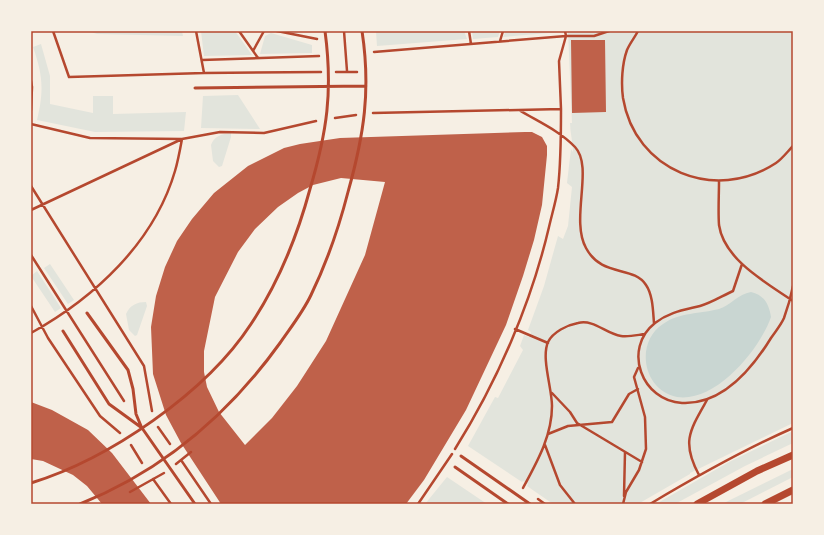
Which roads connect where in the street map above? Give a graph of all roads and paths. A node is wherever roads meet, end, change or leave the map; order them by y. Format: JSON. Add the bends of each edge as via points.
{"nodes":[{"id":1,"x":53,"y":31,"type":"edge"},
{"id":2,"x":196,"y":31,"type":"edge"},
{"id":3,"x":239,"y":31,"type":"edge"},
{"id":4,"x":264,"y":31,"type":"edge"},
{"id":5,"x":277,"y":31,"type":"edge"},
{"id":6,"x":325,"y":31,"type":"edge"},
{"id":7,"x":344,"y":31,"type":"edge"},
{"id":8,"x":362,"y":31,"type":"edge"},
{"id":9,"x":469,"y":31,"type":"edge"},
{"id":10,"x":503,"y":31,"type":"edge"},
{"id":11,"x":566,"y":31,"type":"edge"},
{"id":12,"x":609,"y":31,"type":"edge"},
{"id":13,"x":638,"y":31,"type":"edge"},
{"id":14,"x":566,"y":36,"type":"junction"},
{"id":15,"x":317,"y":39,"type":"dead end"},
{"id":16,"x":500,"y":41,"type":"junction"},
{"id":17,"x":471,"y":44,"type":"junction"},
{"id":18,"x":373,"y":45,"type":"dead end"},
{"id":19,"x":253,"y":51,"type":"junction"},
{"id":20,"x":374,"y":52,"type":"junction"},
{"id":21,"x":319,"y":56,"type":"dead end"},
{"id":22,"x":258,"y":58,"type":"junction"},
{"id":23,"x":374,"y":59,"type":"dead end"},
{"id":24,"x":202,"y":60,"type":"junction"},
{"id":25,"x":321,"y":72,"type":"junction"},
{"id":26,"x":329,"y":72,"type":"junction"},
{"id":27,"x":347,"y":72,"type":"junction"},
{"id":28,"x":366,"y":72,"type":"junction"},
{"id":29,"x":204,"y":73,"type":"junction"},
{"id":30,"x":31,"y":81,"type":"edge"},
{"id":31,"x":321,"y":86,"type":"junction"},
{"id":32,"x":330,"y":86,"type":"junction"},
{"id":33,"x":366,"y":86,"type":"junction"},
{"id":34,"x":195,"y":88,"type":"dead end"},
{"id":35,"x":374,"y":106,"type":"dead end"},
{"id":36,"x":561,"y":109,"type":"junction"},
{"id":37,"x":31,"y":110,"type":"edge"},
{"id":38,"x":518,"y":110,"type":"junction"},
{"id":39,"x":365,"y":113,"type":"junction"},
{"id":40,"x":374,"y":113,"type":"junction"},
{"id":41,"x":318,"y":114,"type":"dead end"},
{"id":42,"x":327,"y":119,"type":"junction"},
{"id":43,"x":373,"y":120,"type":"dead end"},
{"id":44,"x":318,"y":121,"type":"junction"},
{"id":45,"x":31,"y":124,"type":"edge"},
{"id":46,"x":317,"y":129,"type":"dead end"},
{"id":47,"x":561,"y":136,"type":"junction"},
{"id":48,"x":182,"y":139,"type":"junction"},
{"id":49,"x":793,"y":146,"type":"edge"},
{"id":50,"x":719,"y":181,"type":"junction"},
{"id":51,"x":31,"y":210,"type":"edge"},
{"id":52,"x":31,"y":255,"type":"edge"},
{"id":53,"x":742,"y":264,"type":"junction"},
{"id":54,"x":793,"y":286,"type":"edge"},
{"id":55,"x":792,"y":300,"type":"edge"},
{"id":56,"x":68,"y":310,"type":"junction"},
{"id":57,"x":87,"y":313,"type":"dead end"},
{"id":58,"x":654,"y":323,"type":"junction"},
{"id":59,"x":515,"y":329,"type":"junction"},
{"id":60,"x":63,"y":331,"type":"dead end"},
{"id":61,"x":31,"y":333,"type":"edge"},
{"id":62,"x":645,"y":334,"type":"junction"},
{"id":63,"x":548,"y":343,"type":"junction"},
{"id":64,"x":638,"y":367,"type":"junction"},
{"id":65,"x":638,"y":389,"type":"junction"},
{"id":66,"x":552,"y":393,"type":"junction"},
{"id":67,"x":707,"y":400,"type":"junction"},
{"id":68,"x":126,"y":403,"type":"dead end"},
{"id":69,"x":157,"y":409,"type":"dead end"},
{"id":70,"x":139,"y":423,"type":"junction"},
{"id":71,"x":579,"y":424,"type":"junction"},
{"id":72,"x":142,"y":428,"type":"junction"},
{"id":73,"x":793,"y":428,"type":"edge"},
{"id":74,"x":548,"y":435,"type":"junction"},
{"id":75,"x":115,"y":436,"type":"dead end"},
{"id":76,"x":545,"y":445,"type":"junction"},
{"id":77,"x":192,"y":450,"type":"dead end"},
{"id":78,"x":625,"y":452,"type":"junction"},
{"id":79,"x":793,"y":455,"type":"edge"},
{"id":80,"x":461,"y":456,"type":"dead end"},
{"id":81,"x":165,"y":459,"type":"junction"},
{"id":82,"x":642,"y":462,"type":"junction"},
{"id":83,"x":455,"y":467,"type":"dead end"},
{"id":84,"x":171,"y":468,"type":"junction"},
{"id":85,"x":698,"y":475,"type":"junction"},
{"id":86,"x":31,"y":484,"type":"edge"},
{"id":87,"x":523,"y":488,"type":"dead end"},
{"id":88,"x":793,"y":490,"type":"edge"},
{"id":89,"x":129,"y":492,"type":"dead end"},
{"id":90,"x":80,"y":504,"type":"edge"},
{"id":91,"x":195,"y":504,"type":"edge"},
{"id":92,"x":418,"y":504,"type":"edge"},
{"id":93,"x":508,"y":504,"type":"edge"},
{"id":94,"x":530,"y":504,"type":"edge"},
{"id":95,"x":575,"y":504,"type":"edge"},
{"id":96,"x":623,"y":504,"type":"edge"},
{"id":97,"x":650,"y":504,"type":"edge"},
{"id":98,"x":697,"y":504,"type":"edge"},
{"id":99,"x":765,"y":504,"type":"edge"}],
"edges":[{"from":1,"to":29,"type":"path","via":[[70,77]]},
{"from":2,"to":24,"type":"path"},
{"from":3,"to":19,"type":"path"},
{"from":4,"to":19,"type":"path"},
{"from":5,"to":15,"type":"path"},
{"from":6,"to":26,"type":"lane"},
{"from":7,"to":27,"type":"path"},
{"from":8,"to":28,"type":"lane"},
{"from":9,"to":17,"type":"path"},
{"from":10,"to":16,"type":"path"},
{"from":11,"to":14,"type":"path"},
{"from":12,"to":14,"type":"path","via":[[594,36]]},
{"from":13,"to":50,"type":"path","via":[[627,50],[621,83],[626,114],[640,141],[662,163],[689,177]]},
{"from":14,"to":16,"type":"path"},
{"from":14,"to":36,"type":"path","via":[[560,61]]},
{"from":16,"to":17,"type":"path"},
{"from":17,"to":20,"type":"path"},
{"from":18,"to":20,"type":"path"},
{"from":19,"to":22,"type":"path"},
{"from":20,"to":23,"type":"path"},
{"from":21,"to":22,"type":"path"},
{"from":22,"to":24,"type":"path"},
{"from":24,"to":29,"type":"path"},
{"from":25,"to":26,"type":"path"},
{"from":25,"to":29,"type":"path"},
{"from":25,"to":31,"type":"path"},
{"from":26,"to":27,"type":"path"},
{"from":26,"to":32,"type":"lane"},
{"from":27,"to":28,"type":"path"},
{"from":28,"to":33,"type":"lane"},
{"from":30,"to":37,"type":"path"},
{"from":31,"to":32,"type":"lane"},
{"from":31,"to":34,"type":"lane"},
{"from":32,"to":33,"type":"lane"},
{"from":32,"to":42,"type":"lane"},
{"from":33,"to":39,"type":"lane"},
{"from":35,"to":40,"type":"path"},
{"from":36,"to":38,"type":"path"},
{"from":36,"to":47,"type":"path"},
{"from":38,"to":40,"type":"path"},
{"from":38,"to":47,"type":"path"},
{"from":39,"to":40,"type":"path"},
{"from":39,"to":42,"type":"path"},
{"from":39,"to":81,"type":"lane","via":[[357,158],[344,207],[324,265],[303,308],[248,384],[197,434]]},
{"from":40,"to":43,"type":"path"},
{"from":41,"to":44,"type":"path"},
{"from":42,"to":44,"type":"path"},
{"from":42,"to":72,"type":"lane","via":[[304,213],[276,282],[250,325],[223,358],[202,380]]},
{"from":44,"to":46,"type":"path"},
{"from":44,"to":48,"type":"path","via":[[264,133],[220,132]]},
{"from":45,"to":48,"type":"path","via":[[90,138]]},
{"from":47,"to":58,"type":"path","via":[[575,147],[583,160],[579,227],[586,248],[601,265],[630,274],[646,284],[651,298]]},
{"from":47,"to":59,"type":"path","via":[[558,189],[544,250]]},
{"from":48,"to":51,"type":"path"},
{"from":48,"to":56,"type":"path","via":[[175,172],[150,225],[132,252],[107,278]]},
{"from":49,"to":50,"type":"path","via":[[777,162],[749,177]]},
{"from":50,"to":53,"type":"path","via":[[721,233],[734,256]]},
{"from":52,"to":56,"type":"path"},
{"from":53,"to":55,"type":"path"},
{"from":53,"to":58,"type":"path","via":[[733,291],[700,305],[678,310]]},
{"from":54,"to":55,"type":"path"},
{"from":55,"to":67,"type":"path","via":[[783,319],[754,362],[728,388]]},
{"from":56,"to":61,"type":"path"},
{"from":56,"to":68,"type":"path"},
{"from":57,"to":70,"type":"lane","via":[[128,370]]},
{"from":58,"to":62,"type":"path"},
{"from":59,"to":63,"type":"path"},
{"from":59,"to":92,"type":"path","via":[[472,421]]},
{"from":60,"to":70,"type":"lane","via":[[110,404]]},
{"from":62,"to":63,"type":"path","via":[[620,336],[594,324],[579,322],[562,330]]},
{"from":62,"to":64,"type":"path","via":[[639,346]]},
{"from":63,"to":66,"type":"path","via":[[547,366]]},
{"from":64,"to":65,"type":"path","via":[[634,377]]},
{"from":64,"to":67,"type":"path","via":[[644,380],[668,400],[693,403]]},
{"from":65,"to":71,"type":"path","via":[[629,394],[612,422]]},
{"from":65,"to":82,"type":"path","via":[[645,417],[646,449]]},
{"from":66,"to":71,"type":"path"},
{"from":66,"to":74,"type":"path"},
{"from":67,"to":85,"type":"path","via":[[692,427],[688,443],[690,460]]},
{"from":69,"to":70,"type":"path"},
{"from":70,"to":72,"type":"lane"},
{"from":70,"to":75,"type":"path"},
{"from":71,"to":74,"type":"path"},
{"from":71,"to":78,"type":"path"},
{"from":72,"to":81,"type":"lane"},
{"from":72,"to":86,"type":"lane","via":[[95,457]]},
{"from":73,"to":85,"type":"path"},
{"from":74,"to":76,"type":"path"},
{"from":76,"to":87,"type":"path"},
{"from":76,"to":95,"type":"path","via":[[560,485]]},
{"from":77,"to":84,"type":"path"},
{"from":78,"to":82,"type":"path"},
{"from":78,"to":96,"type":"path"},
{"from":79,"to":98,"type":"street","via":[[757,471]]},
{"from":80,"to":94,"type":"lane"},
{"from":81,"to":84,"type":"lane"},
{"from":81,"to":90,"type":"lane","via":[[132,479]]},
{"from":82,"to":96,"type":"path","via":[[626,492]]},
{"from":83,"to":93,"type":"lane"},
{"from":84,"to":89,"type":"path"},
{"from":84,"to":91,"type":"lane"},
{"from":85,"to":97,"type":"path"},
{"from":88,"to":99,"type":"street"}]}
